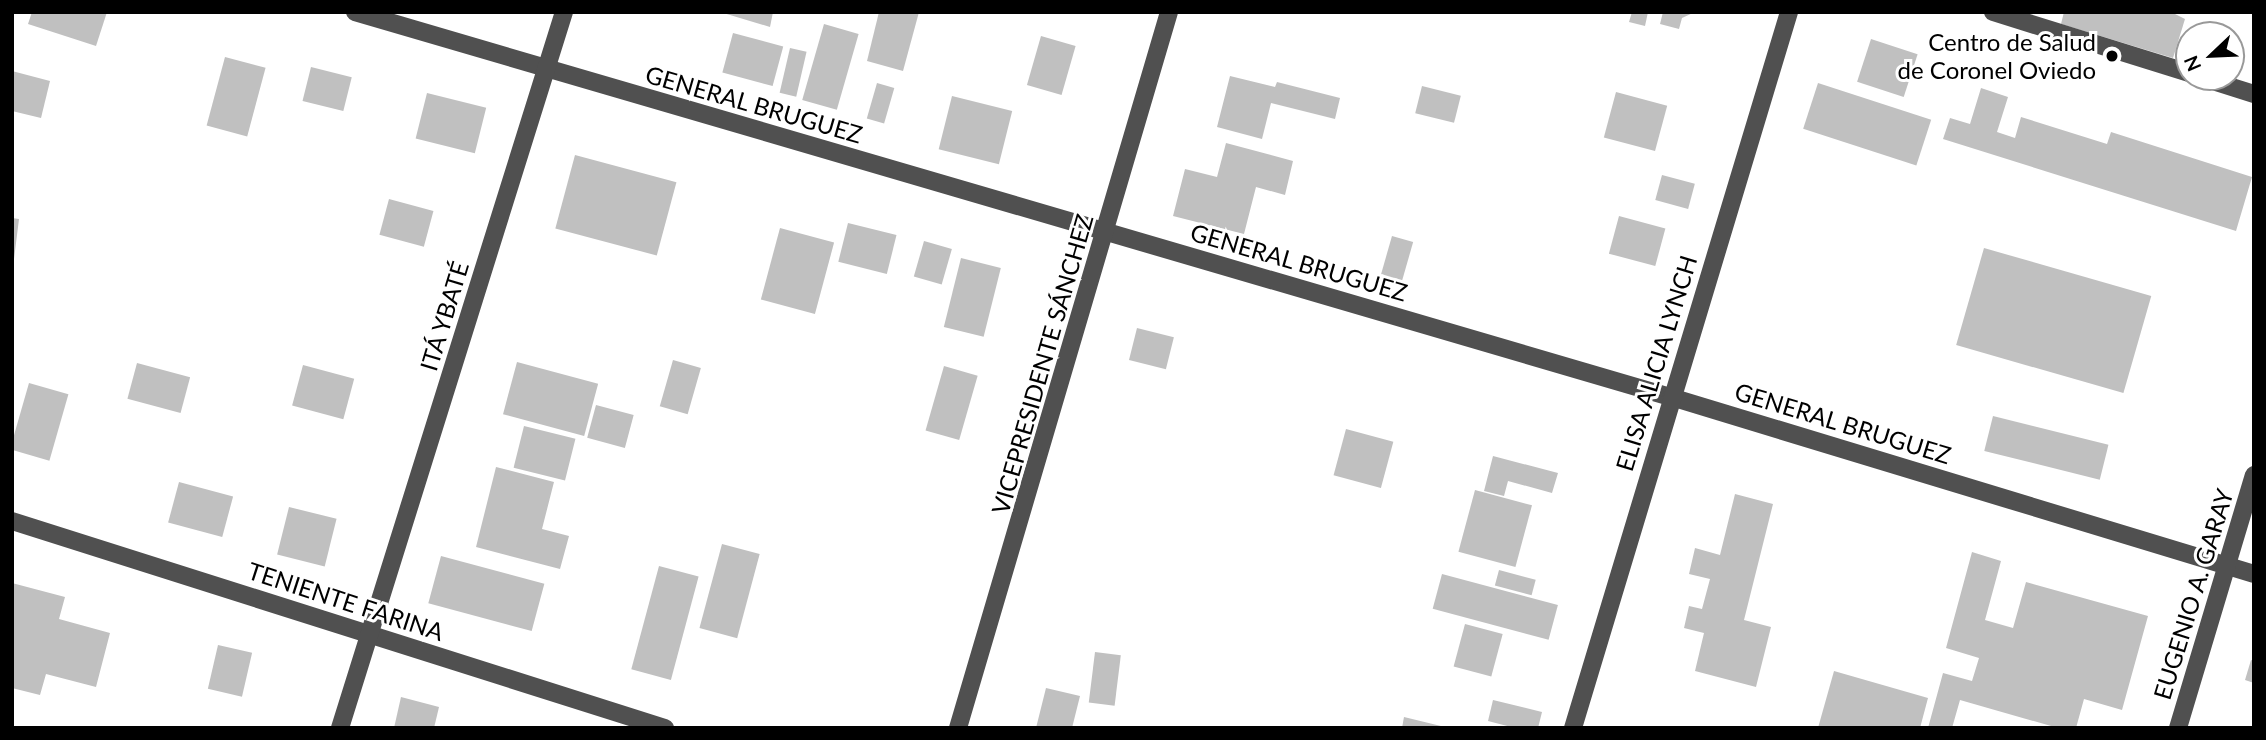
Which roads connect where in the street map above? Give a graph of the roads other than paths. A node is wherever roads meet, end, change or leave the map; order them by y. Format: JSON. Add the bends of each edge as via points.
{"nodes":[{"id":1,"x":355,"y":12,"type":"edge"},
{"id":2,"x":564,"y":12,"type":"edge"},
{"id":3,"x":1169,"y":12,"type":"edge"},
{"id":4,"x":1789,"y":12,"type":"edge"},
{"id":5,"x":1993,"y":12,"type":"edge"},
{"id":6,"x":547,"y":69,"type":"junction"},
{"id":7,"x":2175,"y":70,"type":"edge"},
{"id":8,"x":1106,"y":232,"type":"junction"},
{"id":9,"x":1671,"y":397,"type":"junction"},
{"id":10,"x":2254,"y":475,"type":"edge"},
{"id":11,"x":12,"y":521,"type":"edge"},
{"id":12,"x":2227,"y":566,"type":"junction"},
{"id":13,"x":2254,"y":574,"type":"edge"},
{"id":14,"x":370,"y":635,"type":"junction"},
{"id":15,"x":340,"y":728,"type":"edge"},
{"id":16,"x":665,"y":728,"type":"edge"},
{"id":17,"x":958,"y":728,"type":"edge"},
{"id":18,"x":1573,"y":728,"type":"edge"},
{"id":19,"x":2178,"y":728,"type":"edge"}],
"edges":[{"from":1,"to":6,"type":"street","name":"GENERAL BRUGUEZ"},
{"from":2,"to":6,"type":"street","name":"ITÁ YBATÉ"},
{"from":3,"to":8,"type":"street","name":"VICEPRESIDENTE SÁNCHEZ"},
{"from":4,"to":9,"type":"street","name":"ELISA ALICIA LYNCH"},
{"from":5,"to":7,"type":"street"},
{"from":6,"to":8,"type":"street","name":"GENERAL BRUGUEZ"},
{"from":6,"to":14,"type":"street","name":"ITÁ YBATÉ"},
{"from":8,"to":9,"type":"street","name":"GENERAL BRUGUEZ"},
{"from":8,"to":17,"type":"street","name":"VICEPRESIDENTE SÁNCHEZ"},
{"from":9,"to":12,"type":"street","name":"GENERAL BRUGUEZ"},
{"from":9,"to":18,"type":"street","name":"ELISA ALICIA LYNCH"},
{"from":10,"to":12,"type":"street","name":"EUGENIO A. GARAY"},
{"from":11,"to":14,"type":"street","name":"TENIENTE FARINA"},
{"from":12,"to":13,"type":"street","name":"GENERAL BRUGUEZ"},
{"from":12,"to":19,"type":"street","name":"EUGENIO A. GARAY"},
{"from":14,"to":15,"type":"street","name":"ITÁ YBATÉ"},
{"from":14,"to":16,"type":"street","name":"TENIENTE FARINA"}]}
